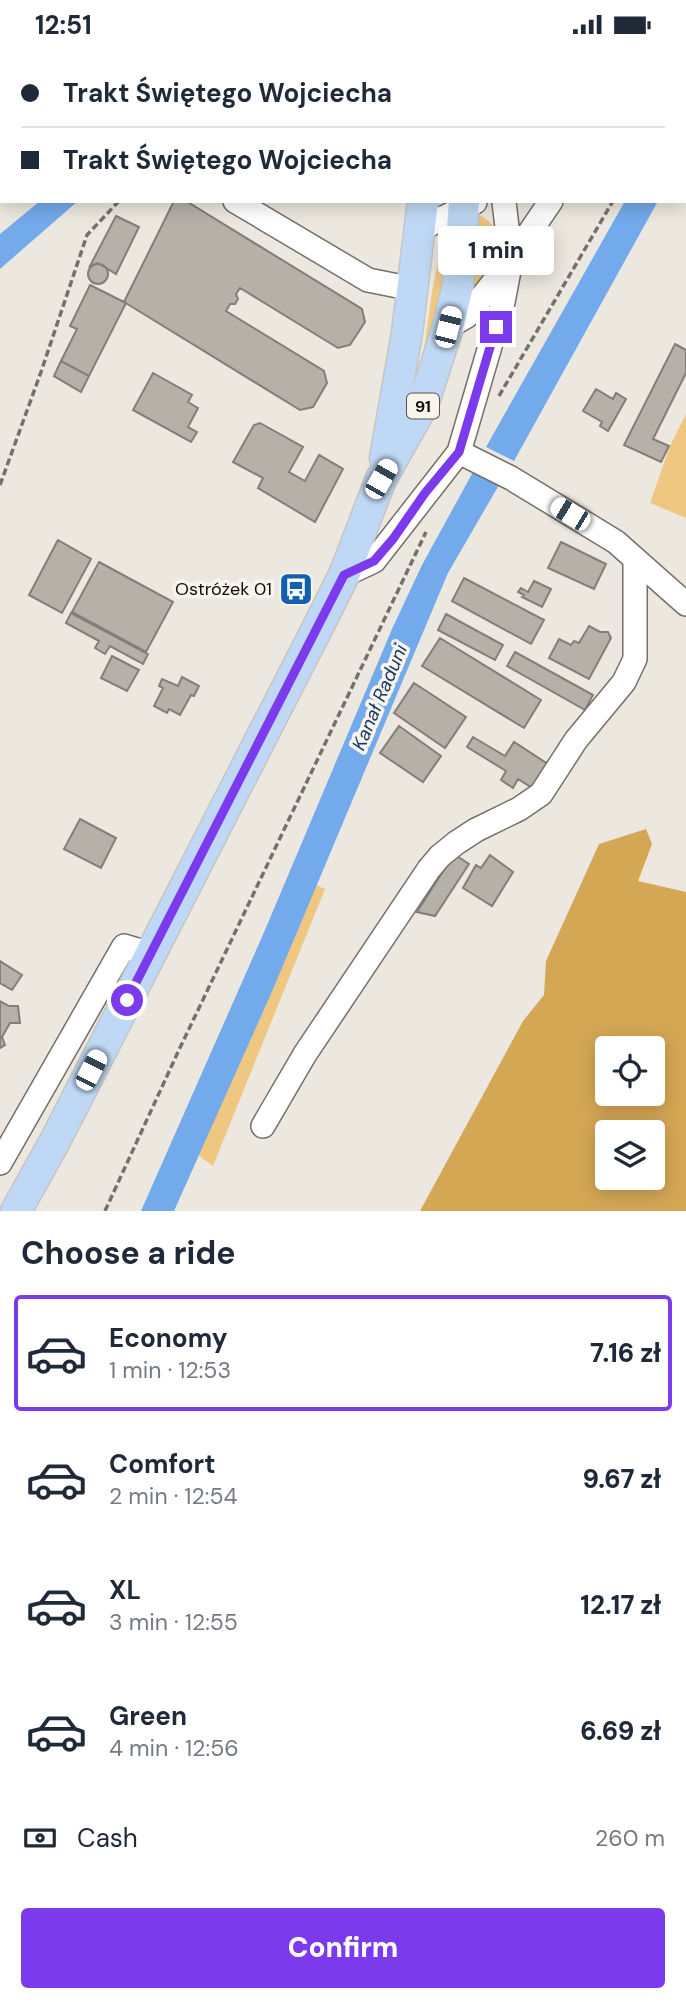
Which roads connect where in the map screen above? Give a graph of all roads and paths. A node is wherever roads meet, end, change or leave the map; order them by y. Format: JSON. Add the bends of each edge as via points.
{"nodes":[{"id":1,"x":118,"y":203,"type":"edge"},
{"id":2,"x":238,"y":203,"type":"edge"},
{"id":3,"x":473,"y":203,"type":"edge"},
{"id":4,"x":505,"y":203,"type":"edge"},
{"id":5,"x":550,"y":203,"type":"edge"},
{"id":6,"x":612,"y":203,"type":"edge"},
{"id":7,"x":422,"y":215,"type":"edge"},
{"id":8,"x":511,"y":260,"type":"junction"},
{"id":9,"x":413,"y":289,"type":"junction"},
{"id":10,"x":448,"y":327,"type":"junction"},
{"id":11,"x":495,"y":402,"type":"dead end"},
{"id":12,"x":466,"y":455,"type":"junction"},
{"id":13,"x":381,"y":479,"type":"junction"},
{"id":14,"x":0,"y":485,"type":"edge"},
{"id":15,"x":635,"y":559,"type":"junction"},
{"id":16,"x":344,"y":575,"type":"junction"},
{"id":17,"x":405,"y":575,"type":"dead end"},
{"id":18,"x":686,"y":604,"type":"edge"},
{"id":19,"x":150,"y":954,"type":"junction"},
{"id":20,"x":263,"y":1126,"type":"dead end"},
{"id":21,"x":0,"y":1163,"type":"edge"},
{"id":22,"x":16,"y":1211,"type":"edge"},
{"id":23,"x":105,"y":1211,"type":"edge"}],
"edges":[{"from":1,"to":14,"type":"path","via":[[86,235]]},
{"from":2,"to":9,"type":"street","via":[[368,281]]},
{"from":3,"to":7,"type":"street"},
{"from":3,"to":10,"type":"main road","number":"91"},
{"from":4,"to":8,"type":"street"},
{"from":5,"to":8,"type":"street"},
{"from":6,"to":11,"type":"path"},
{"from":7,"to":9,"type":"main road","number":"91"},
{"from":8,"to":10,"type":"street","via":[[467,317]]},
{"from":8,"to":12,"type":"street"},
{"from":9,"to":13,"type":"main road","number":"91"},
{"from":10,"to":13,"type":"main road","number":"91","via":[[423,405]]},
{"from":12,"to":15,"type":"street","via":[[616,542]]},
{"from":12,"to":16,"type":"street","via":[[425,493],[374,561]]},
{"from":13,"to":16,"type":"main road","number":"91"},
{"from":15,"to":18,"type":"street"},
{"from":15,"to":20,"type":"street","via":[[635,659],[624,682],[576,740],[541,794],[440,856],[383,935]]},
{"from":16,"to":19,"type":"main road","number":"91"},
{"from":17,"to":23,"type":"path"},
{"from":19,"to":21,"type":"street","via":[[124,946]]},
{"from":19,"to":22,"type":"main road","number":"91"}]}
